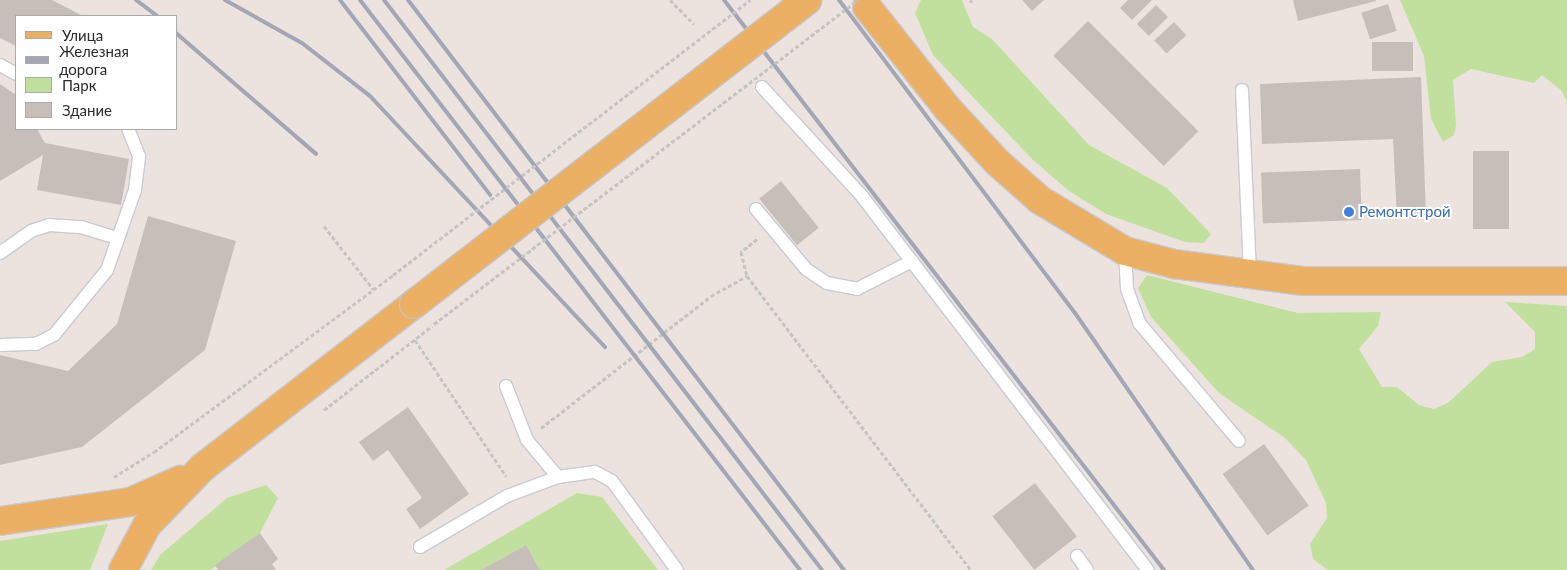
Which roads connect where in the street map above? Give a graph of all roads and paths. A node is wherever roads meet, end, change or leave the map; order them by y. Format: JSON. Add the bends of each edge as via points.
{"nodes":[{"id":1,"x":670,"y":0,"type":"edge"},
{"id":2,"x":750,"y":0,"type":"edge"},
{"id":3,"x":807,"y":0,"type":"edge"},
{"id":4,"x":862,"y":4,"type":"edge"},
{"id":5,"x":694,"y":24,"type":"dead end"},
{"id":6,"x":0,"y":66,"type":"edge"},
{"id":7,"x":15,"y":74,"type":"edge"},
{"id":8,"x":762,"y":87,"type":"dead end"},
{"id":9,"x":1242,"y":90,"type":"dead end"},
{"id":10,"x":128,"y":130,"type":"edge"},
{"id":11,"x":756,"y":209,"type":"dead end"},
{"id":12,"x":324,"y":226,"type":"dead end"},
{"id":13,"x":772,"y":228,"type":"junction"},
{"id":14,"x":118,"y":238,"type":"junction"},
{"id":15,"x":1125,"y":251,"type":"junction"},
{"id":16,"x":0,"y":253,"type":"edge"},
{"id":17,"x":912,"y":261,"type":"junction"},
{"id":18,"x":747,"y":276,"type":"junction"},
{"id":19,"x":1250,"y":276,"type":"junction"},
{"id":20,"x":1567,"y":281,"type":"edge"},
{"id":21,"x":373,"y":289,"type":"junction"},
{"id":22,"x":415,"y":340,"type":"junction"},
{"id":23,"x":0,"y":345,"type":"edge"},
{"id":24,"x":506,"y":386,"type":"dead end"},
{"id":25,"x":319,"y":413,"type":"dead end"},
{"id":26,"x":527,"y":440,"type":"junction"},
{"id":27,"x":1239,"y":441,"type":"dead end"},
{"id":28,"x":204,"y":467,"type":"junction"},
{"id":29,"x":558,"y":477,"type":"junction"},
{"id":30,"x":106,"y":480,"type":"dead end"},
{"id":31,"x":513,"y":494,"type":"junction"},
{"id":32,"x":0,"y":521,"type":"edge"},
{"id":33,"x":420,"y":547,"type":"dead end"},
{"id":34,"x":1077,"y":556,"type":"dead end"},
{"id":35,"x":123,"y":570,"type":"edge"},
{"id":36,"x":677,"y":570,"type":"edge"},
{"id":37,"x":971,"y":570,"type":"edge"},
{"id":38,"x":1087,"y":570,"type":"edge"},
{"id":39,"x":1148,"y":570,"type":"edge"}],
"edges":[{"from":1,"to":5,"type":"path"},
{"from":2,"to":21,"type":"path","bridge":true},
{"from":3,"to":28,"type":"main road","bridge":true},
{"from":4,"to":15,"type":"main road","via":[[947,108],[997,162],[1048,206]]},
{"from":4,"to":22,"type":"path","bridge":true},
{"from":6,"to":7,"type":"lane"},
{"from":8,"to":17,"type":"lane","via":[[861,195]]},
{"from":9,"to":19,"type":"lane"},
{"from":10,"to":14,"type":"lane","via":[[139,156],[135,190]]},
{"from":11,"to":13,"type":"lane"},
{"from":12,"to":21,"type":"path"},
{"from":13,"to":17,"type":"lane","via":[[806,269],[827,283],[857,289]]},
{"from":13,"to":18,"type":"path","via":[[741,252]]},
{"from":14,"to":16,"type":"lane","via":[[81,227],[49,225],[31,231]]},
{"from":14,"to":23,"type":"lane","via":[[98,285],[54,335],[36,344]]},
{"from":15,"to":19,"type":"main road"},
{"from":15,"to":27,"type":"lane","via":[[1127,289],[1140,324]]},
{"from":17,"to":39,"type":"lane"},
{"from":18,"to":26,"type":"path","via":[[711,296]]},
{"from":18,"to":37,"type":"path"},
{"from":19,"to":20,"type":"main road","via":[[1304,281]]},
{"from":21,"to":30,"type":"path","via":[[154,452]]},
{"from":22,"to":25,"type":"path"},
{"from":22,"to":31,"type":"path","via":[[505,472]]},
{"from":24,"to":26,"type":"lane"},
{"from":26,"to":29,"type":"lane"},
{"from":28,"to":32,"type":"main road","via":[[130,502]]},
{"from":28,"to":35,"type":"main road","via":[[147,525]]},
{"from":29,"to":31,"type":"lane"},
{"from":29,"to":36,"type":"lane","via":[[595,472],[612,481]]},
{"from":31,"to":33,"type":"lane"},
{"from":34,"to":38,"type":"lane"}]}
